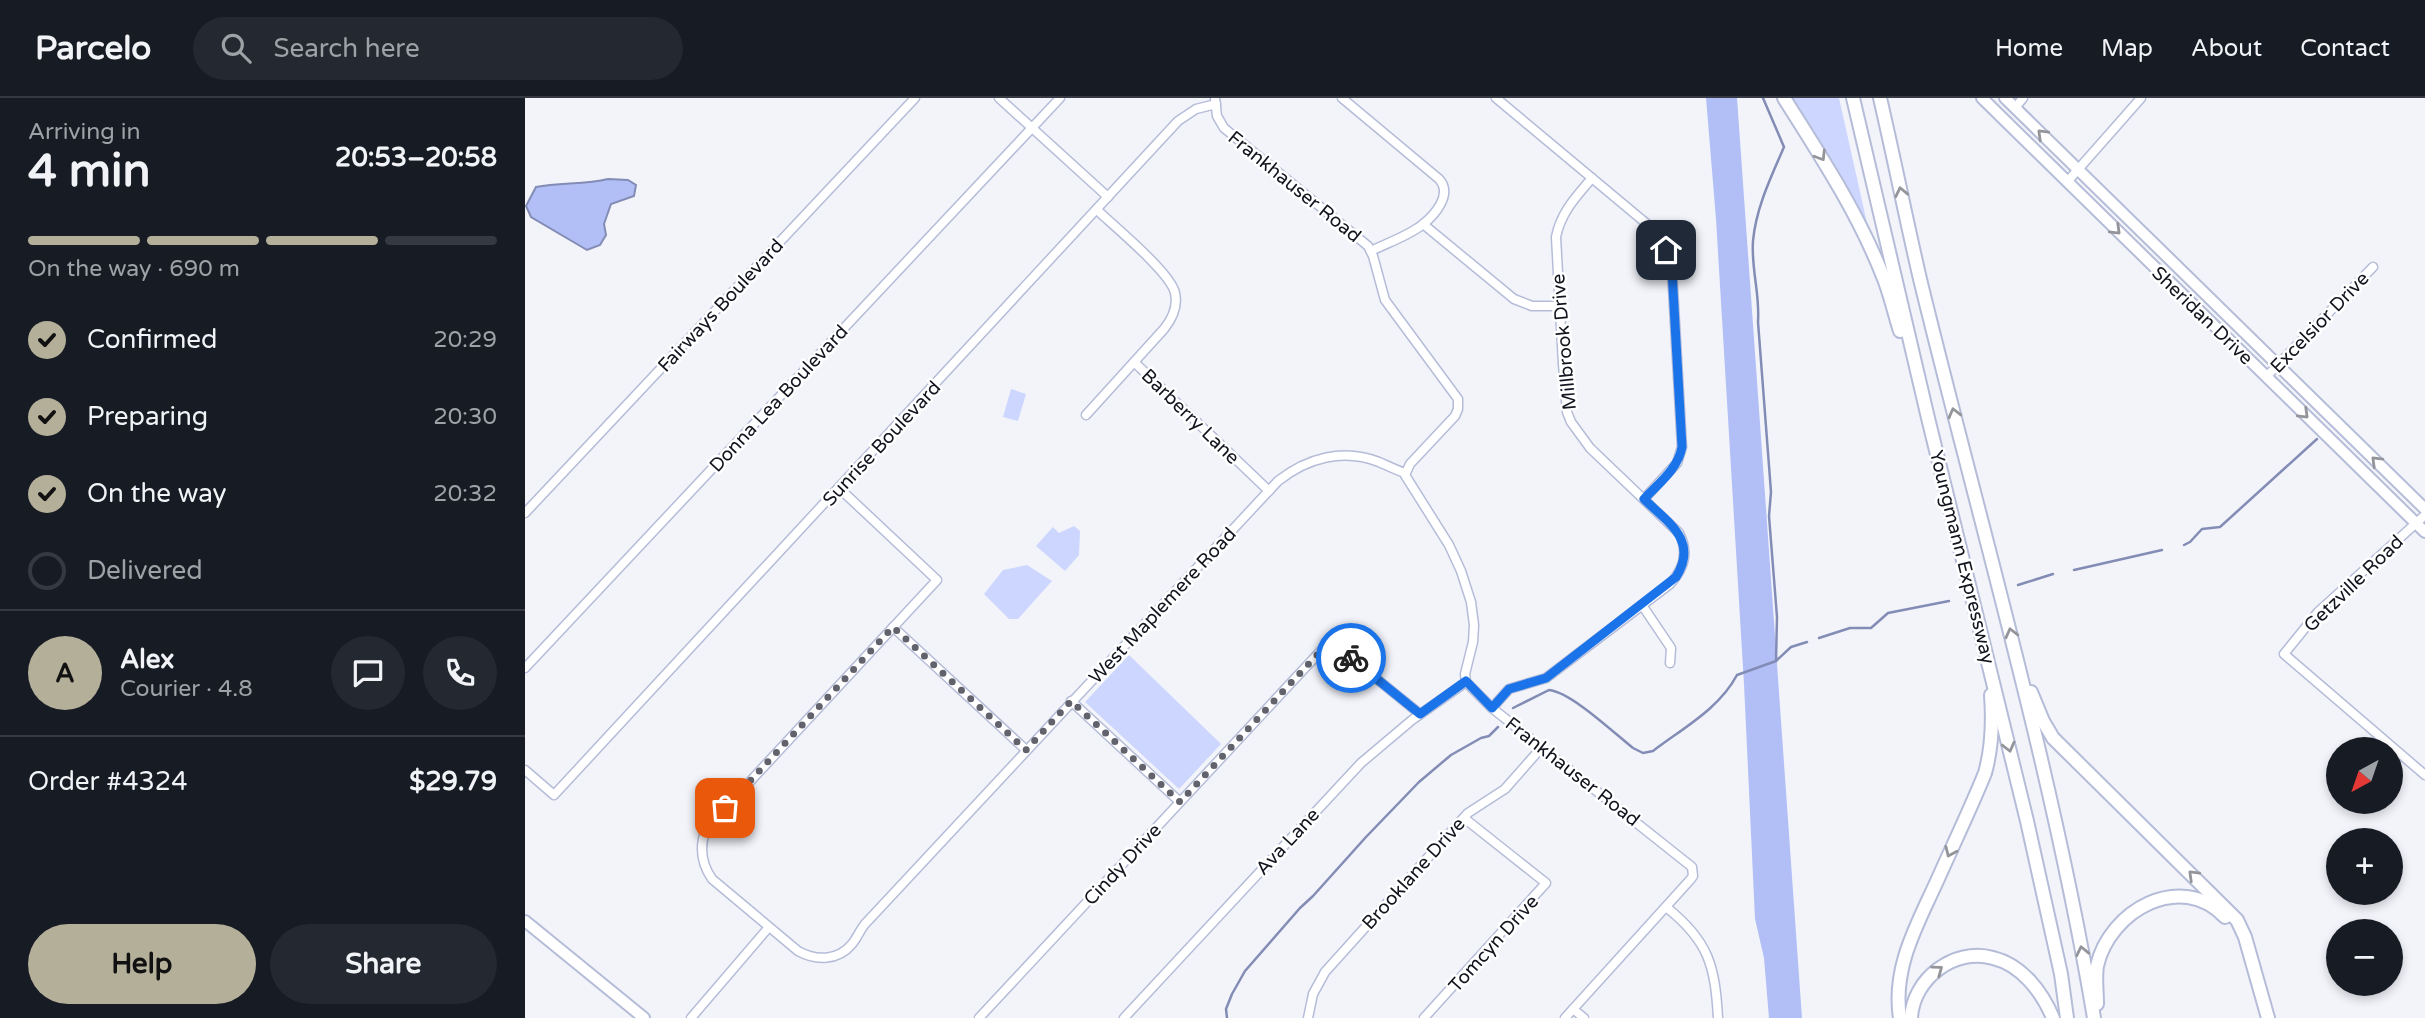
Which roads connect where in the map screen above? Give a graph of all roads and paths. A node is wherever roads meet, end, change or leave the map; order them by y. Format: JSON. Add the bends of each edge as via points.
{"nodes":[{"id":1,"x":915,"y":98,"type":"edge"},
{"id":2,"x":999,"y":98,"type":"edge"},
{"id":3,"x":1060,"y":98,"type":"edge"},
{"id":4,"x":1342,"y":98,"type":"edge"},
{"id":5,"x":1496,"y":98,"type":"edge"},
{"id":6,"x":1784,"y":98,"type":"edge"},
{"id":7,"x":1853,"y":98,"type":"edge"},
{"id":8,"x":1880,"y":98,"type":"edge"},
{"id":9,"x":1982,"y":98,"type":"edge"},
{"id":10,"x":2005,"y":98,"type":"edge"},
{"id":11,"x":2023,"y":98,"type":"edge"},
{"id":12,"x":2141,"y":98,"type":"edge"},
{"id":13,"x":1215,"y":101,"type":"edge"},
{"id":14,"x":2015,"y":108,"type":"junction"},
{"id":15,"x":1032,"y":128,"type":"junction"},
{"id":16,"x":2079,"y":171,"type":"junction"},
{"id":17,"x":1592,"y":178,"type":"junction"},
{"id":18,"x":2067,"y":182,"type":"junction"},
{"id":19,"x":1108,"y":197,"type":"junction"},
{"id":20,"x":1097,"y":210,"type":"junction"},
{"id":21,"x":1423,"y":224,"type":"junction"},
{"id":22,"x":1371,"y":251,"type":"junction"},
{"id":23,"x":2373,"y":267,"type":"dead end"},
{"id":24,"x":1559,"y":306,"type":"junction"},
{"id":25,"x":1134,"y":362,"type":"junction"},
{"id":26,"x":2277,"y":365,"type":"junction"},
{"id":27,"x":2266,"y":377,"type":"junction"},
{"id":28,"x":1086,"y":415,"type":"dead end"},
{"id":29,"x":1928,"y":418,"type":"junction"},
{"id":30,"x":1405,"y":473,"type":"junction"},
{"id":31,"x":839,"y":488,"type":"junction"},
{"id":32,"x":1269,"y":491,"type":"junction"},
{"id":33,"x":1644,"y":499,"type":"junction"},
{"id":34,"x":2425,"y":509,"type":"edge"},
{"id":35,"x":525,"y":513,"type":"edge"},
{"id":36,"x":2425,"y":515,"type":"edge"},
{"id":37,"x":2416,"y":523,"type":"junction"},
{"id":38,"x":2425,"y":532,"type":"edge"},
{"id":39,"x":1642,"y":605,"type":"junction"},
{"id":40,"x":893,"y":627,"type":"junction"},
{"id":41,"x":1987,"y":657,"type":"junction"},
{"id":42,"x":1670,"y":663,"type":"dead end"},
{"id":43,"x":525,"y":668,"type":"edge"},
{"id":44,"x":2020,"y":669,"type":"junction"},
{"id":45,"x":1466,"y":681,"type":"junction"},
{"id":46,"x":1071,"y":701,"type":"junction"},
{"id":47,"x":1492,"y":708,"type":"junction"},
{"id":48,"x":1420,"y":714,"type":"junction"},
{"id":49,"x":1542,"y":747,"type":"junction"},
{"id":50,"x":1026,"y":750,"type":"junction"},
{"id":51,"x":525,"y":770,"type":"edge"},
{"id":52,"x":2425,"y":775,"type":"edge"},
{"id":53,"x":1180,"y":802,"type":"junction"},
{"id":54,"x":1464,"y":818,"type":"junction"},
{"id":55,"x":1666,"y":907,"type":"junction"},
{"id":56,"x":525,"y":921,"type":"edge"},
{"id":57,"x":769,"y":928,"type":"junction"},
{"id":58,"x":1573,"y":1009,"type":"junction"},
{"id":59,"x":644,"y":1018,"type":"edge"},
{"id":60,"x":691,"y":1018,"type":"edge"},
{"id":61,"x":979,"y":1018,"type":"edge"},
{"id":62,"x":1124,"y":1018,"type":"edge"},
{"id":63,"x":1308,"y":1018,"type":"edge"},
{"id":64,"x":1424,"y":1018,"type":"edge"},
{"id":65,"x":1565,"y":1018,"type":"edge"},
{"id":66,"x":1584,"y":1018,"type":"edge"},
{"id":67,"x":1718,"y":1018,"type":"edge"},
{"id":68,"x":1900,"y":1018,"type":"edge"},
{"id":69,"x":1911,"y":1018,"type":"edge"},
{"id":70,"x":2053,"y":1018,"type":"edge"},
{"id":71,"x":2067,"y":1018,"type":"edge"},
{"id":72,"x":2095,"y":1018,"type":"edge"},
{"id":73,"x":2260,"y":1018,"type":"edge"},
{"id":74,"x":2268,"y":1018,"type":"edge"}],
"edges":[{"from":1,"to":35,"type":"street","name":"Fairways Boulevard"},
{"from":2,"to":15,"type":"street"},
{"from":3,"to":15,"type":"street","name":"Donna Lea Boulevard"},
{"from":4,"to":21,"type":"street","via":[[1443,183],[1444,199]]},
{"from":5,"to":17,"type":"street"},
{"from":6,"to":29,"type":"highway","one_way":true,"via":[[1866,237],[1884,277]]},
{"from":7,"to":29,"type":"highway","name":"Youngmann Expressway"},
{"from":44,"to":8,"type":"highway","name":"Youngmann Expressway","one_way":true,"via":[[1920,278]]},
{"from":9,"to":18,"type":"main road","name":"Sheridan Drive"},
{"from":10,"to":14,"type":"main road","name":"Sheridan Drive"},
{"from":11,"to":14,"type":"street"},
{"from":12,"to":16,"type":"street"},
{"from":13,"to":19,"type":"street","name":"Sunrise Boulevard","via":[[1178,121]]},
{"from":13,"to":22,"type":"street","name":"Frankhauser Road","via":[[1224,128]]},
{"from":16,"to":14,"type":"main road","name":"Sheridan Drive","one_way":true},
{"from":15,"to":19,"type":"street"},
{"from":15,"to":43,"type":"street","name":"Donna Lea Boulevard"},
{"from":16,"to":18,"type":"street"},
{"from":16,"to":26,"type":"main road","name":"Sheridan Drive"},
{"from":17,"to":24,"type":"street","name":"Millbrook Drive","via":[[1567,207],[1558,226]]},
{"from":17,"to":33,"type":"street","via":[[1653,229],[1672,271],[1682,447],[1677,463]]},
{"from":18,"to":27,"type":"main road","name":"Sheridan Drive","one_way":true},
{"from":19,"to":20,"type":"street","name":"Sunrise Boulevard"},
{"from":20,"to":25,"type":"street","name":"Barberry Lane","via":[[1171,281],[1175,293],[1167,325]]},
{"from":20,"to":31,"type":"street","name":"Sunrise Boulevard"},
{"from":21,"to":22,"type":"street"},
{"from":21,"to":24,"type":"street","via":[[1514,299],[1532,306]]},
{"from":22,"to":30,"type":"street","name":"Frankhauser Road","via":[[1385,300],[1458,402],[1457,414]]},
{"from":23,"to":26,"type":"street","name":"Excelsior Drive"},
{"from":24,"to":33,"type":"street","name":"Millbrook Drive","via":[[1571,422],[1582,440]]},
{"from":25,"to":28,"type":"street"},
{"from":25,"to":32,"type":"street","name":"Barberry Lane"},
{"from":26,"to":27,"type":"street","name":"Excelsior Drive"},
{"from":34,"to":26,"type":"main road","name":"Sheridan Drive","one_way":true},
{"from":27,"to":37,"type":"main road","name":"Sheridan Drive","one_way":true},
{"from":29,"to":41,"type":"highway","name":"Youngmann Expressway"},
{"from":30,"to":32,"type":"street","name":"West Maplemere Road","via":[[1365,458],[1327,457],[1301,466]]},
{"from":30,"to":45,"type":"street","via":[[1449,545],[1467,586],[1474,631]]},
{"from":31,"to":40,"type":"street","name":"West Maplemere Road","via":[[937,580]]},
{"from":31,"to":51,"type":"street","name":"Sunrise Boulevard","via":[[554,794]]},
{"from":32,"to":46,"type":"street","name":"West Maplemere Road"},
{"from":33,"to":39,"type":"street","name":"Millbrook Drive","via":[[1679,533],[1685,556],[1676,577]]},
{"from":36,"to":37,"type":"street","name":"Getzville Road"},
{"from":37,"to":38,"type":"main road","name":"Sheridan Drive"},
{"from":37,"to":52,"type":"street","name":"Getzville Road","via":[[2318,612],[2284,654]]},
{"from":39,"to":42,"type":"street","via":[[1671,648]]},
{"from":39,"to":47,"type":"street","name":"Millbrook Drive","via":[[1546,678],[1509,689]]},
{"from":40,"to":50,"type":"street"},
{"from":40,"to":57,"type":"street","name":"West Maplemere Road","via":[[706,829],[702,855],[712,879]]},
{"from":41,"to":68,"type":"highway","one_way":true,"via":[[1992,714],[1987,765],[1906,948],[1899,981]]},
{"from":41,"to":71,"type":"highway","name":"Youngmann Expressway","one_way":true},
{"from":72,"to":44,"type":"highway","name":"Youngmann Expressway","one_way":true},
{"from":74,"to":44,"type":"highway","one_way":true,"via":[[2237,920],[2053,738]]},
{"from":45,"to":47,"type":"street","name":"Frankhauser Road"},
{"from":45,"to":48,"type":"street","name":"Ava Lane"},
{"from":46,"to":50,"type":"street","name":"West Maplemere Road"},
{"from":46,"to":53,"type":"street"},
{"from":47,"to":49,"type":"street","name":"Frankhauser Road"},
{"from":48,"to":53,"type":"street","name":"Cindy Drive","via":[[1330,641]]},
{"from":48,"to":62,"type":"street","name":"Ava Lane","via":[[1336,788]]},
{"from":49,"to":54,"type":"street","name":"Brooklane Drive","via":[[1505,789]]},
{"from":49,"to":55,"type":"street","name":"Frankhauser Road","via":[[1690,864],[1692,878]]},
{"from":50,"to":57,"type":"street","name":"West Maplemere Road","via":[[846,949],[830,957],[806,955]]},
{"from":53,"to":61,"type":"street","name":"Cindy Drive"},
{"from":54,"to":63,"type":"street","name":"Brooklane Drive","via":[[1325,972],[1313,994]]},
{"from":54,"to":64,"type":"street","name":"Tomcyn Drive","via":[[1546,883]]},
{"from":55,"to":58,"type":"street","name":"Frankhauser Road"},
{"from":55,"to":67,"type":"street","via":[[1689,928],[1705,952],[1716,980]]},
{"from":56,"to":59,"type":"main road"},
{"from":57,"to":60,"type":"street"},
{"from":58,"to":65,"type":"street","name":"Frankhauser Road"},
{"from":58,"to":66,"type":"street"},
{"from":69,"to":70,"type":"highway","one_way":true,"via":[[1923,982],[1950,962],[1969,957],[1992,957],[2015,968],[2040,992]]},
{"from":72,"to":73,"type":"highway","via":[[2097,966],[2107,943],[2125,917],[2148,901],[2173,895],[2196,899],[2224,916],[2237,939]]}]}
